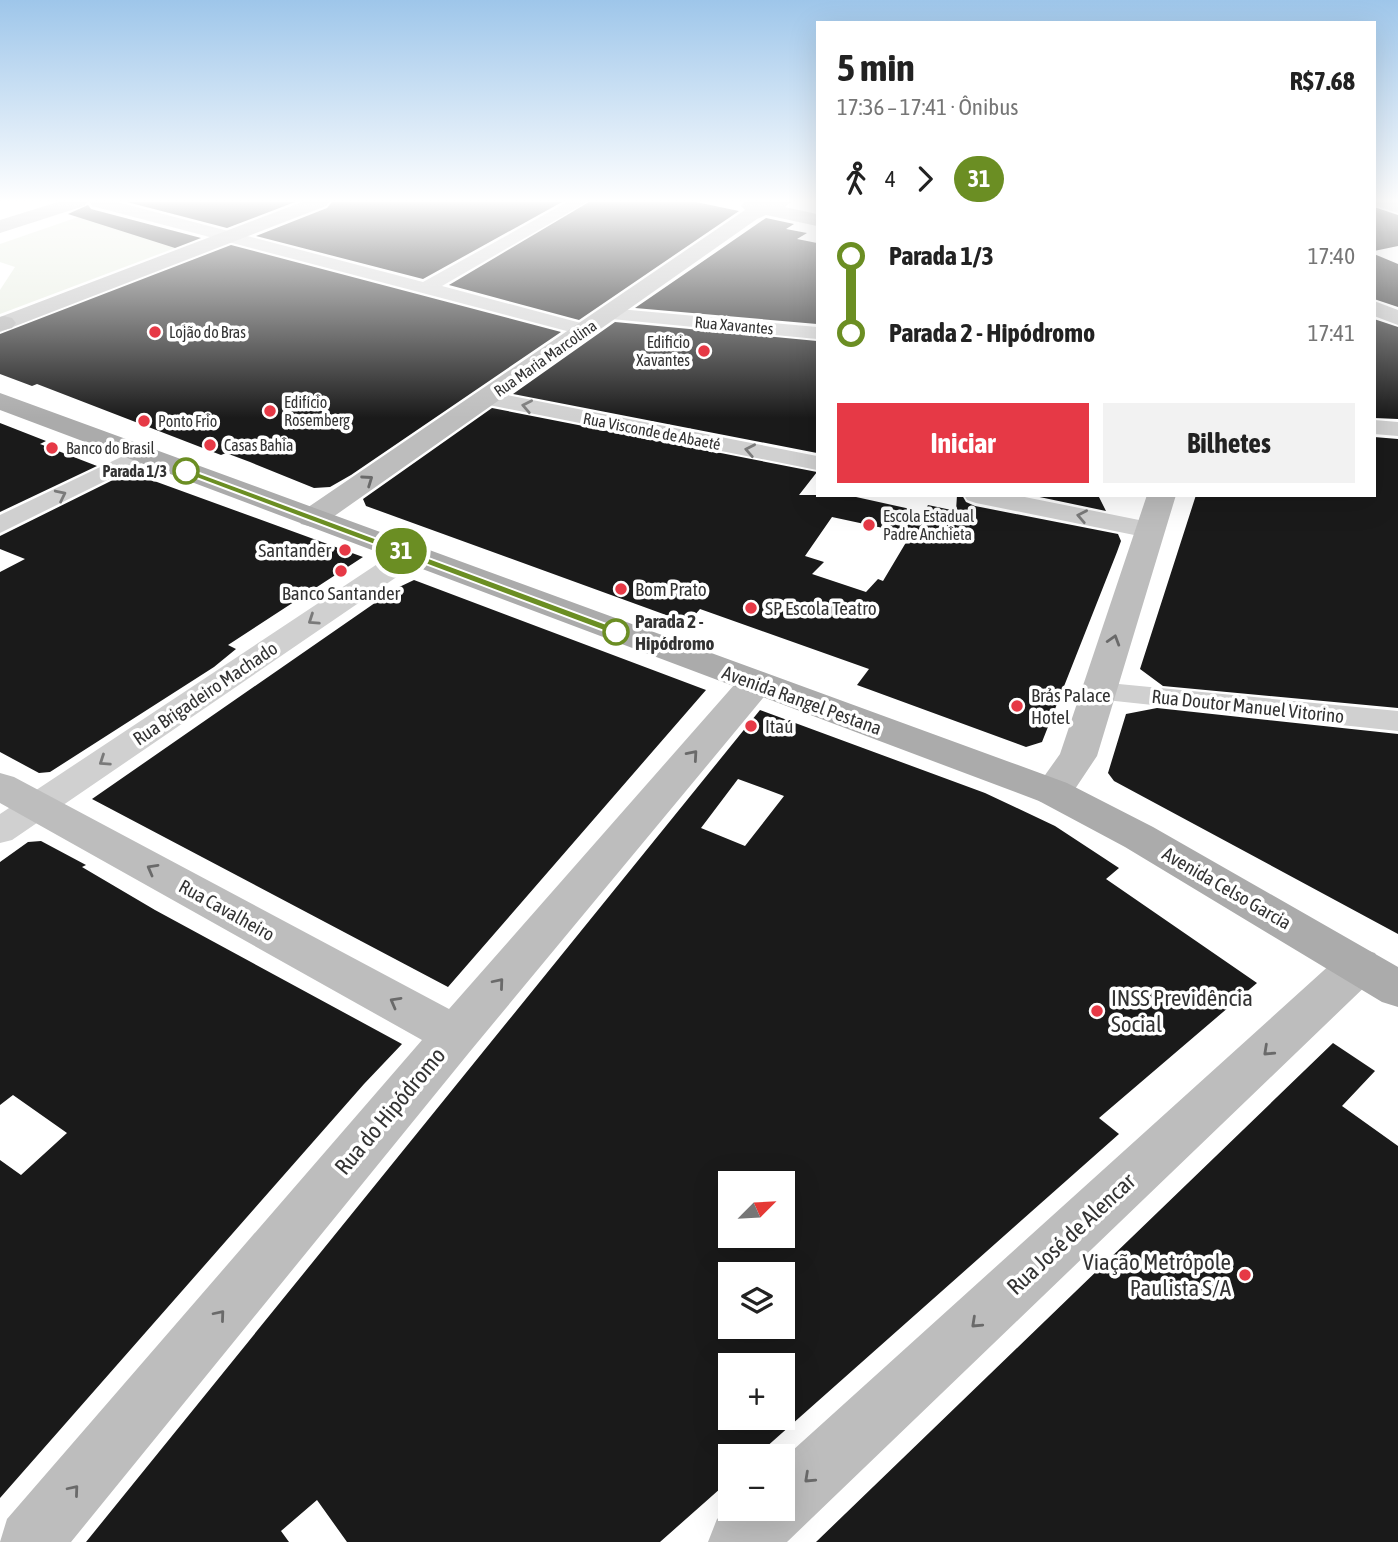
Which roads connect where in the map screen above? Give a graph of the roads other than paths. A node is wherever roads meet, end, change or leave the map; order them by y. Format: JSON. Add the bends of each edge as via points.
{"nodes":[{"id":1,"x":132,"y":274,"type":"edge"},
{"id":2,"x":371,"y":274,"type":"edge"},
{"id":3,"x":450,"y":274,"type":"edge"},
{"id":4,"x":668,"y":274,"type":"edge"},
{"id":5,"x":425,"y":288,"type":"junction"},
{"id":6,"x":1376,"y":308,"type":"edge"},
{"id":7,"x":608,"y":314,"type":"junction"},
{"id":8,"x":1398,"y":318,"type":"edge"},
{"id":9,"x":1,"y":324,"type":"edge"},
{"id":10,"x":1376,"y":324,"type":"edge"},
{"id":11,"x":585,"y":330,"type":"junction"},
{"id":12,"x":815,"y":330,"type":"edge"},
{"id":13,"x":487,"y":398,"type":"junction"},
{"id":14,"x":0,"y":401,"type":"edge"},
{"id":15,"x":1376,"y":427,"type":"edge"},
{"id":16,"x":1398,"y":429,"type":"edge"},
{"id":17,"x":142,"y":454,"type":"junction"},
{"id":18,"x":816,"y":463,"type":"edge"},
{"id":19,"x":986,"y":497,"type":"edge"},
{"id":20,"x":1161,"y":497,"type":"edge"},
{"id":21,"x":312,"y":518,"type":"junction"},
{"id":22,"x":0,"y":525,"type":"edge"},
{"id":23,"x":1149,"y":530,"type":"junction"},
{"id":24,"x":410,"y":555,"type":"junction"},
{"id":25,"x":755,"y":684,"type":"junction"},
{"id":26,"x":1098,"y":691,"type":"junction"},
{"id":27,"x":1398,"y":720,"type":"edge"},
{"id":28,"x":0,"y":786,"type":"edge"},
{"id":29,"x":1052,"y":792,"type":"junction"},
{"id":30,"x":37,"y":806,"type":"junction"},
{"id":31,"x":0,"y":831,"type":"edge"},
{"id":32,"x":1359,"y":965,"type":"junction"},
{"id":33,"x":1398,"y":989,"type":"edge"},
{"id":34,"x":454,"y":1035,"type":"junction"},
{"id":35,"x":795,"y":1491,"type":"edge"},
{"id":36,"x":762,"y":1521,"type":"edge"},
{"id":37,"x":30,"y":1542,"type":"edge"},
{"id":38,"x":740,"y":1542,"type":"edge"}],
"edges":[{"from":1,"to":9,"type":"street"},
{"from":2,"to":5,"type":"street"},
{"from":3,"to":5,"type":"street"},
{"from":4,"to":7,"type":"street","name":"Rua Maria Marcolina"},
{"from":5,"to":11,"type":"street"},
{"from":6,"to":8,"type":"street"},
{"from":7,"to":11,"type":"street","name":"Rua Maria Marcolina"},
{"from":7,"to":12,"type":"street","name":"Rua Xavantes"},
{"from":8,"to":10,"type":"street"},
{"from":11,"to":13,"type":"street","name":"Rua Maria Marcolina"},
{"from":18,"to":13,"type":"street","name":"Rua Visconde de Abaeté","one_way":true},
{"from":21,"to":13,"type":"street","name":"Rua Maria Marcolina","one_way":true},
{"from":14,"to":17,"type":"main road","name":"Avenida Rangel Pestana"},
{"from":15,"to":16,"type":"street"},
{"from":17,"to":21,"type":"main road","name":"Avenida Rangel Pestana"},
{"from":22,"to":17,"type":"street","one_way":true},
{"from":23,"to":19,"type":"street","one_way":true},
{"from":20,"to":23,"type":"street"},
{"from":21,"to":24,"type":"main road","name":"Avenida Rangel Pestana"},
{"from":26,"to":23,"type":"street","one_way":true},
{"from":24,"to":25,"type":"main road","name":"Avenida Rangel Pestana"},
{"from":24,"to":30,"type":"street","name":"Rua Brigadeiro Machado","one_way":true},
{"from":25,"to":29,"type":"main road","name":"Avenida Rangel Pestana"},
{"from":34,"to":25,"type":"street","name":"Rua do Hipódromo","one_way":true},
{"from":26,"to":27,"type":"street","name":"Rua Doutor Manuel Vitorino"},
{"from":26,"to":29,"type":"street","via":[[1078,756]]},
{"from":28,"to":30,"type":"street","name":"Rua Cavalheiro"},
{"from":29,"to":32,"type":"main road","name":"Avenida Celso Garcia","via":[[1139,837]]},
{"from":30,"to":31,"type":"street","name":"Rua Brigadeiro Machado"},
{"from":34,"to":30,"type":"street","name":"Rua Cavalheiro","one_way":true},
{"from":32,"to":33,"type":"main road","name":"Avenida Celso Garcia"},
{"from":32,"to":35,"type":"street","name":"Rua José de Alencar","one_way":true},
{"from":37,"to":34,"type":"street","name":"Rua do Hipódromo","one_way":true},
{"from":36,"to":38,"type":"street"}]}
